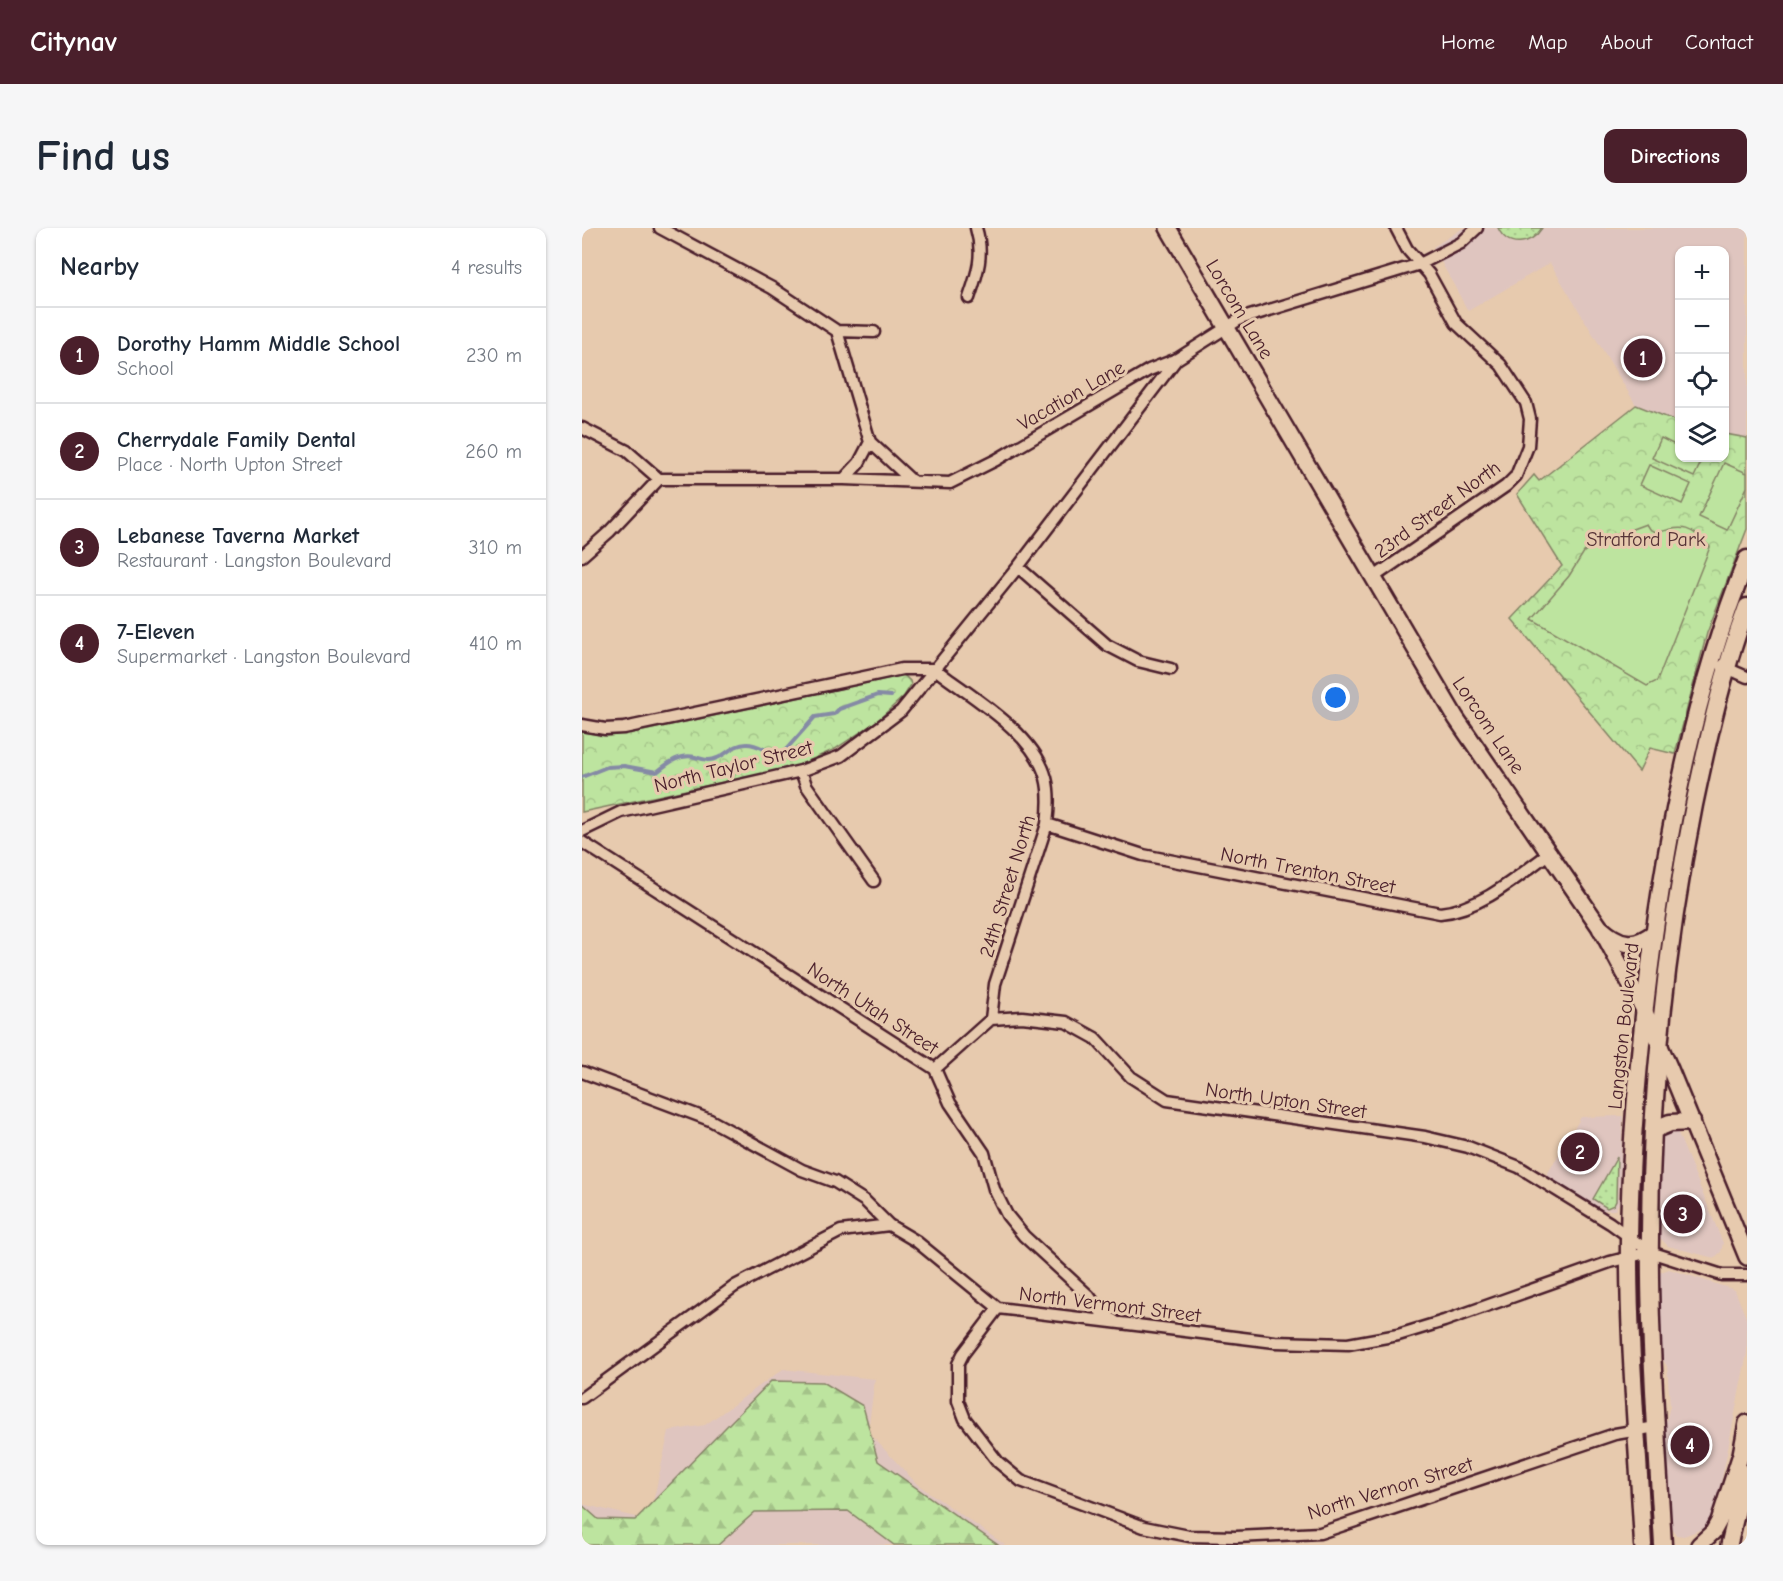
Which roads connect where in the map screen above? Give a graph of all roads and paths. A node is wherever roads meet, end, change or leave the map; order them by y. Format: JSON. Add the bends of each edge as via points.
{"nodes":[{"id":1,"x":660,"y":228,"type":"edge"},
{"id":2,"x":976,"y":228,"type":"edge"},
{"id":3,"x":1168,"y":228,"type":"edge"},
{"id":4,"x":1396,"y":228,"type":"edge"},
{"id":5,"x":1476,"y":228,"type":"edge"},
{"id":6,"x":1420,"y":264,"type":"junction"},
{"id":7,"x":969,"y":298,"type":"dead end"},
{"id":8,"x":1225,"y":327,"type":"junction"},
{"id":9,"x":837,"y":331,"type":"junction"},
{"id":10,"x":874,"y":332,"type":"dead end"},
{"id":11,"x":1177,"y":359,"type":"junction"},
{"id":12,"x":582,"y":428,"type":"edge"},
{"id":13,"x":870,"y":442,"type":"junction"},
{"id":14,"x":659,"y":479,"type":"junction"},
{"id":15,"x":844,"y":479,"type":"junction"},
{"id":16,"x":912,"y":481,"type":"junction"},
{"id":17,"x":582,"y":556,"type":"edge"},
{"id":18,"x":1747,"y":559,"type":"edge"},
{"id":19,"x":1018,"y":567,"type":"junction"},
{"id":20,"x":1374,"y":577,"type":"junction"},
{"id":21,"x":1747,"y":607,"type":"edge"},
{"id":22,"x":1710,"y":662,"type":"junction"},
{"id":23,"x":1727,"y":667,"type":"junction"},
{"id":24,"x":935,"y":669,"type":"junction"},
{"id":25,"x":1171,"y":669,"type":"dead end"},
{"id":26,"x":1747,"y":677,"type":"edge"},
{"id":27,"x":582,"y":725,"type":"edge"},
{"id":28,"x":801,"y":771,"type":"junction"},
{"id":29,"x":1047,"y":824,"type":"junction"},
{"id":30,"x":1672,"y":825,"type":"junction"},
{"id":31,"x":1689,"y":828,"type":"junction"},
{"id":32,"x":582,"y":831,"type":"edge"},
{"id":33,"x":582,"y":842,"type":"edge"},
{"id":34,"x":1551,"y":852,"type":"junction"},
{"id":35,"x":874,"y":881,"type":"dead end"},
{"id":36,"x":1601,"y":929,"type":"junction"},
{"id":37,"x":1654,"y":933,"type":"junction"},
{"id":38,"x":1644,"y":1010,"type":"junction"},
{"id":39,"x":991,"y":1019,"type":"junction"},
{"id":40,"x":1659,"y":1045,"type":"junction"},
{"id":41,"x":935,"y":1069,"type":"junction"},
{"id":42,"x":582,"y":1072,"type":"edge"},
{"id":43,"x":1692,"y":1122,"type":"junction"},
{"id":44,"x":1653,"y":1130,"type":"junction"},
{"id":45,"x":889,"y":1225,"type":"junction"},
{"id":46,"x":1629,"y":1237,"type":"junction"},
{"id":47,"x":1650,"y":1252,"type":"junction"},
{"id":48,"x":1629,"y":1257,"type":"junction"},
{"id":49,"x":1747,"y":1257,"type":"edge"},
{"id":50,"x":1747,"y":1275,"type":"edge"},
{"id":51,"x":998,"y":1308,"type":"junction"},
{"id":52,"x":1119,"y":1323,"type":"junction"},
{"id":53,"x":582,"y":1398,"type":"edge"},
{"id":54,"x":1747,"y":1423,"type":"edge"},
{"id":55,"x":1656,"y":1427,"type":"junction"},
{"id":56,"x":1635,"y":1429,"type":"junction"},
{"id":57,"x":1740,"y":1454,"type":"junction"},
{"id":58,"x":1642,"y":1545,"type":"edge"},
{"id":59,"x":1663,"y":1545,"type":"edge"},
{"id":60,"x":1700,"y":1545,"type":"edge"},
{"id":61,"x":1729,"y":1545,"type":"edge"}],
"edges":[{"from":1,"to":9,"type":"street","via":[[772,288]]},
{"from":2,"to":7,"type":"street","via":[[981,263]]},
{"from":3,"to":8,"type":"street","name":"Lorcom Lane"},
{"from":4,"to":6,"type":"street","name":"23rd Street North"},
{"from":5,"to":6,"type":"street","name":"Vacation Lane","via":[[1461,243]]},
{"from":6,"to":8,"type":"street","name":"Vacation Lane","via":[[1250,314]]},
{"from":6,"to":20,"type":"street","name":"23rd Street North","via":[[1456,323],[1501,365],[1526,403],[1530,434],[1524,460],[1506,486]]},
{"from":8,"to":11,"type":"street","name":"Vacation Lane"},
{"from":8,"to":20,"type":"street","name":"Lorcom Lane"},
{"from":9,"to":10,"type":"street"},
{"from":9,"to":13,"type":"street"},
{"from":11,"to":16,"type":"street","name":"Vacation Lane","via":[[1149,370],[950,483]]},
{"from":11,"to":19,"type":"street","name":"North Taylor Street"},
{"from":12,"to":14,"type":"street","via":[[627,451]]},
{"from":13,"to":15,"type":"street","via":[[860,463]]},
{"from":13,"to":16,"type":"street"},
{"from":14,"to":15,"type":"street","name":"Vacation Lane"},
{"from":14,"to":17,"type":"street"},
{"from":15,"to":16,"type":"street","name":"Vacation Lane"},
{"from":18,"to":22,"type":"main road","name":"Langston Boulevard"},
{"from":19,"to":24,"type":"street","name":"North Taylor Street"},
{"from":19,"to":25,"type":"street","via":[[1107,645],[1138,662]]},
{"from":20,"to":34,"type":"street","name":"Lorcom Lane","via":[[1456,718]]},
{"from":21,"to":23,"type":"main road","name":"Langston Boulevard"},
{"from":22,"to":23,"type":"street"},
{"from":22,"to":30,"type":"main road","name":"Langston Boulevard"},
{"from":23,"to":26,"type":"street"},
{"from":23,"to":31,"type":"main road","name":"Langston Boulevard"},
{"from":24,"to":27,"type":"street","via":[[902,669],[624,728]]},
{"from":24,"to":28,"type":"street","name":"North Taylor Street","via":[[892,717],[841,756]]},
{"from":24,"to":29,"type":"street","name":"24th Street North","via":[[1029,745],[1046,777],[1050,796]]},
{"from":28,"to":32,"type":"street","name":"North Taylor Street","via":[[621,812]]},
{"from":28,"to":35,"type":"street","via":[[806,785]]},
{"from":29,"to":34,"type":"street","name":"North Trenton Street","via":[[1152,857],[1440,913],[1464,909],[1483,899]]},
{"from":29,"to":39,"type":"street","name":"24th Street North","via":[[995,984]]},
{"from":30,"to":31,"type":"main road"},
{"from":30,"to":37,"type":"main road","name":"Langston Boulevard"},
{"from":31,"to":40,"type":"main road","name":"Langston Boulevard"},
{"from":33,"to":41,"type":"street","name":"North Utah Street"},
{"from":34,"to":36,"type":"street","name":"Lorcom Lane"},
{"from":36,"to":37,"type":"main road","via":[[1627,945],[1646,940]]},
{"from":36,"to":38,"type":"street","name":"Lorcom Lane"},
{"from":37,"to":38,"type":"main road","name":"Langston Boulevard"},
{"from":38,"to":40,"type":"street","name":"Lorcom Lane"},
{"from":38,"to":46,"type":"main road","name":"Langston Boulevard","via":[[1635,1092]]},
{"from":39,"to":41,"type":"street"},
{"from":39,"to":46,"type":"street","name":"North Upton Street","via":[[1022,1017],[1066,1022],[1095,1038],[1131,1077],[1167,1100],[1425,1137],[1468,1147],[1518,1167]]},
{"from":40,"to":43,"type":"street","name":"Lorcom Lane"},
{"from":40,"to":44,"type":"main road","name":"Langston Boulevard"},
{"from":41,"to":52,"type":"street","name":"North Utah Street","via":[[950,1103],[984,1153],[1007,1215],[1100,1311]]},
{"from":42,"to":45,"type":"street","name":"North Vermont Street","via":[[710,1120],[794,1166],[835,1182],[865,1201]]},
{"from":43,"to":44,"type":"main road","via":[[1670,1123]]},
{"from":43,"to":49,"type":"street","name":"Lorcom Lane"},
{"from":44,"to":47,"type":"main road","name":"Langston Boulevard"},
{"from":45,"to":51,"type":"street","name":"North Vermont Street","via":[[916,1241]]},
{"from":45,"to":53,"type":"street","via":[[841,1231],[735,1286]]},
{"from":46,"to":47,"type":"street","name":"North Upton Street"},
{"from":46,"to":48,"type":"main road","name":"Langston Boulevard"},
{"from":47,"to":48,"type":"street","name":"North Vermont Street"},
{"from":47,"to":50,"type":"street","via":[[1722,1275]]},
{"from":47,"to":55,"type":"main road","name":"Langston Boulevard"},
{"from":48,"to":52,"type":"street","name":"North Vermont Street","via":[[1444,1321],[1348,1344],[1275,1342]]},
{"from":48,"to":56,"type":"main road","name":"Langston Boulevard"},
{"from":51,"to":52,"type":"street","name":"North Vermont Street"},
{"from":51,"to":56,"type":"street","name":"North Vernon Street","via":[[963,1353],[957,1375],[958,1401],[965,1419],[998,1462],[1021,1481],[1144,1527],[1189,1536],[1236,1538],[1320,1533]]},
{"from":54,"to":57,"type":"street"},
{"from":55,"to":56,"type":"street","name":"North Vernon Street"},
{"from":55,"to":59,"type":"main road","name":"Langston Boulevard"},
{"from":56,"to":58,"type":"main road","name":"Langston Boulevard"},
{"from":57,"to":60,"type":"street","via":[[1717,1527]]},
{"from":57,"to":61,"type":"street","via":[[1738,1507]]}]}
